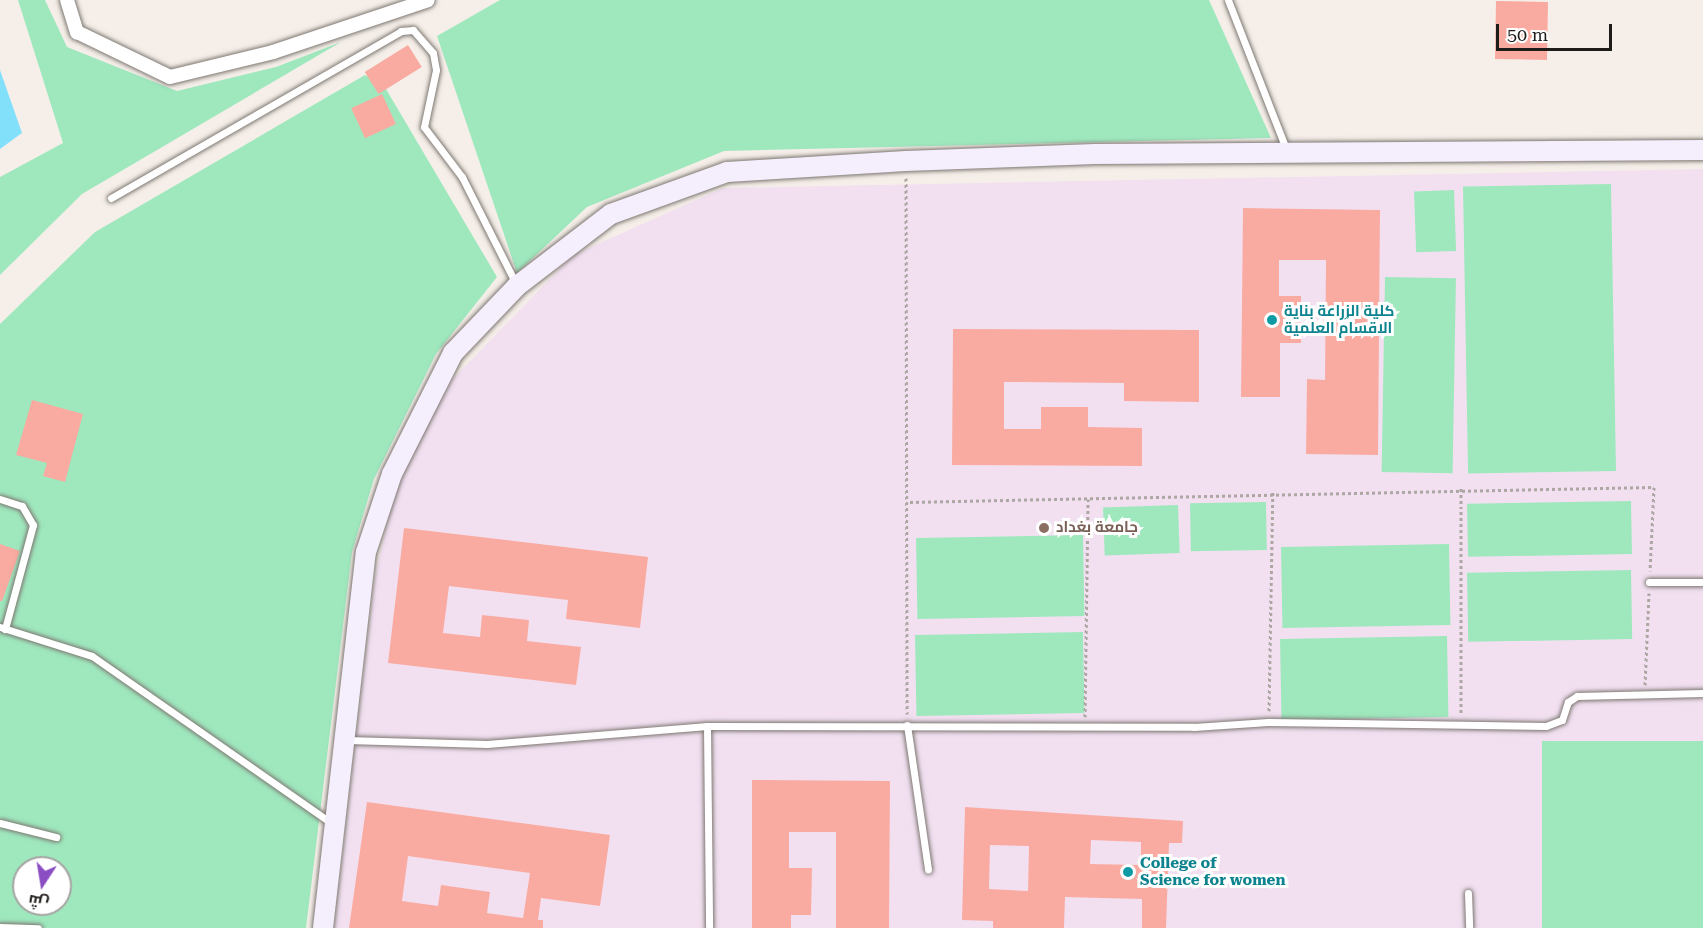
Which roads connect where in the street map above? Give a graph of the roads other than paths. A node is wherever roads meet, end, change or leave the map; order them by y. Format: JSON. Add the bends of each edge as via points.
{"nodes":[{"id":1,"x":67,"y":0,"type":"edge"},
{"id":2,"x":428,"y":0,"type":"edge"},
{"id":3,"x":1228,"y":0,"type":"edge"},
{"id":4,"x":1703,"y":150,"type":"edge"},
{"id":5,"x":1288,"y":154,"type":"junction"},
{"id":6,"x":111,"y":198,"type":"dead end"},
{"id":7,"x":517,"y":286,"type":"junction"},
{"id":8,"x":0,"y":499,"type":"edge"},
{"id":9,"x":1650,"y":582,"type":"dead end"},
{"id":10,"x":1703,"y":582,"type":"edge"},
{"id":11,"x":3,"y":628,"type":"edge"},
{"id":12,"x":1703,"y":693,"type":"edge"},
{"id":13,"x":907,"y":725,"type":"junction"},
{"id":14,"x":707,"y":726,"type":"junction"},
{"id":15,"x":345,"y":740,"type":"junction"},
{"id":16,"x":0,"y":823,"type":"edge"},
{"id":17,"x":336,"y":827,"type":"junction"},
{"id":18,"x":56,"y":837,"type":"dead end"},
{"id":19,"x":928,"y":869,"type":"dead end"},
{"id":20,"x":1468,"y":893,"type":"dead end"},
{"id":21,"x":0,"y":927,"type":"edge"},
{"id":22,"x":38,"y":928,"type":"edge"},
{"id":23,"x":323,"y":928,"type":"edge"},
{"id":24,"x":709,"y":928,"type":"edge"},
{"id":25,"x":1468,"y":928,"type":"edge"}],
"edges":[{"from":1,"to":2,"type":"street","via":[[77,32],[170,77],[273,52]]},
{"from":3,"to":5,"type":"lane"},
{"from":4,"to":5,"type":"street"},
{"from":5,"to":7,"type":"street","via":[[1095,154],[727,172],[611,214]]},
{"from":6,"to":7,"type":"lane","via":[[401,31],[413,30],[433,53],[436,70],[424,127],[462,177]]},
{"from":7,"to":15,"type":"street","via":[[453,353],[392,474],[366,552]]},
{"from":8,"to":11,"type":"lane","via":[[22,506],[33,525]]},
{"from":9,"to":10,"type":"lane"},
{"from":11,"to":17,"type":"lane","via":[[92,656]]},
{"from":12,"to":13,"type":"lane","via":[[1587,695],[1568,702],[1556,726],[1268,722]]},
{"from":13,"to":14,"type":"lane"},
{"from":13,"to":19,"type":"lane"},
{"from":14,"to":15,"type":"lane","via":[[487,744]]},
{"from":14,"to":24,"type":"lane"},
{"from":15,"to":17,"type":"street"},
{"from":16,"to":18,"type":"lane"},
{"from":17,"to":23,"type":"street"},
{"from":20,"to":25,"type":"lane"},
{"from":21,"to":22,"type":"lane"}]}
